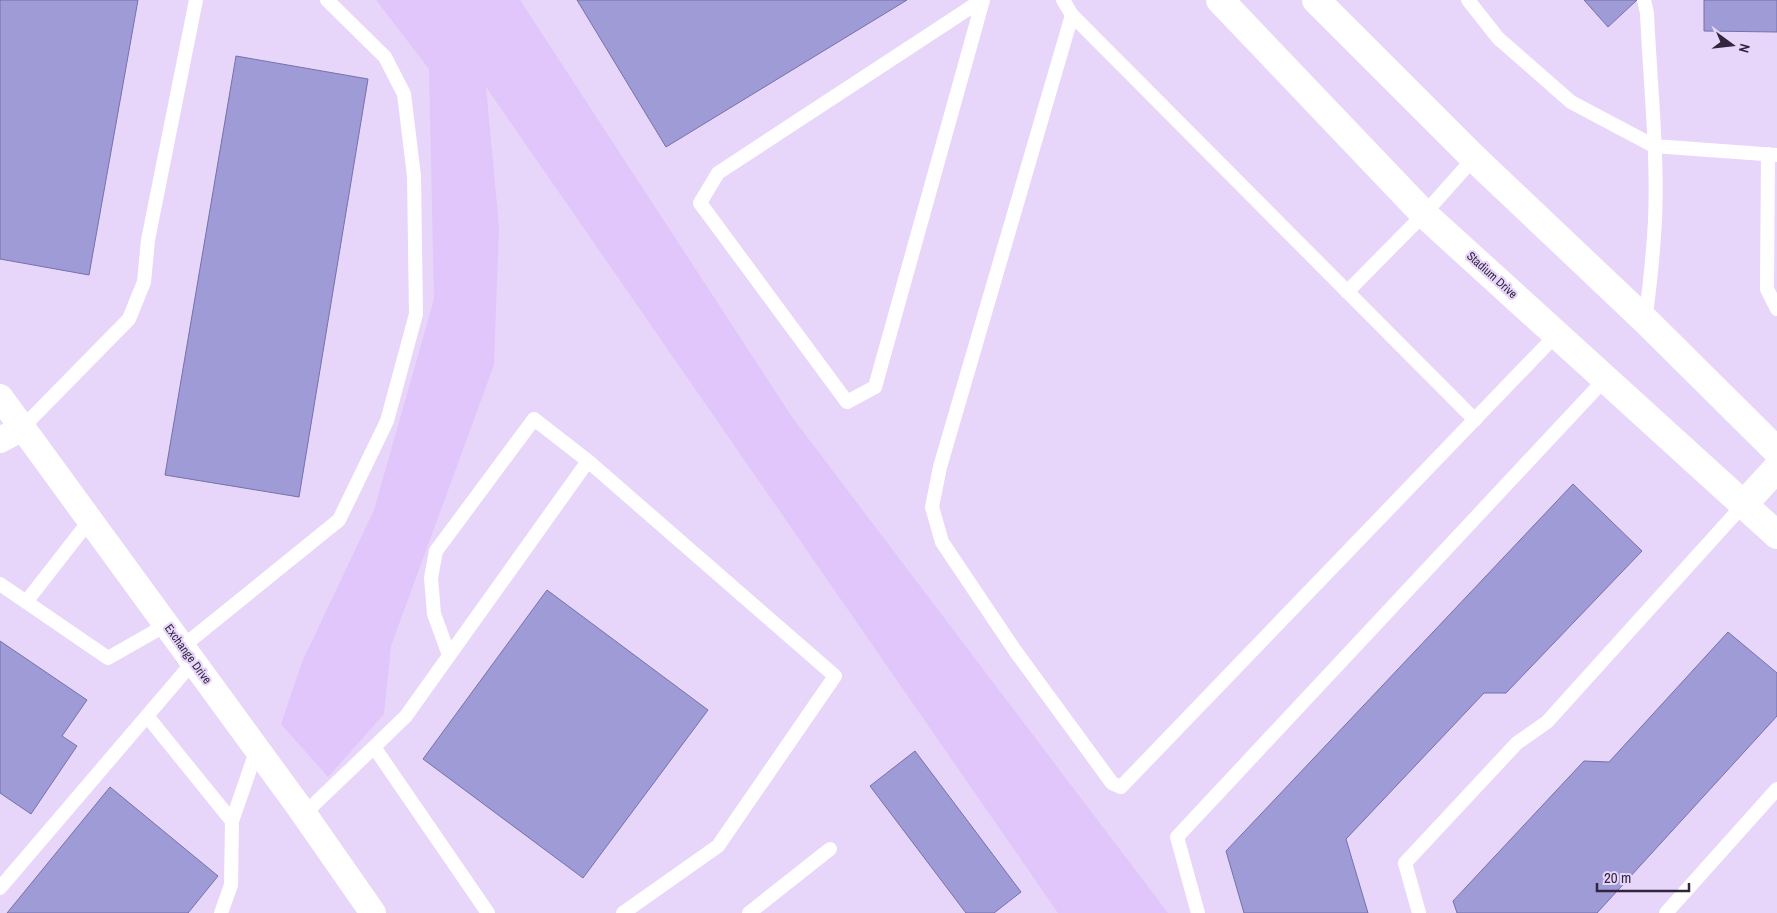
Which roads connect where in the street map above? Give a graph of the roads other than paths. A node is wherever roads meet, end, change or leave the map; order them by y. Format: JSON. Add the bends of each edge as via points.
{"nodes":[{"id":1,"x":196,"y":0,"type":"edge"},
{"id":2,"x":328,"y":0,"type":"edge"},
{"id":3,"x":983,"y":0,"type":"edge"},
{"id":4,"x":1063,"y":0,"type":"edge"},
{"id":5,"x":1220,"y":0,"type":"edge"},
{"id":6,"x":1316,"y":0,"type":"edge"},
{"id":7,"x":1468,"y":0,"type":"edge"},
{"id":8,"x":1644,"y":0,"type":"edge"},
{"id":9,"x":1072,"y":15,"type":"junction"},
{"id":10,"x":1654,"y":146,"type":"junction"},
{"id":11,"x":1772,"y":155,"type":"edge"},
{"id":12,"x":1474,"y":158,"type":"junction"},
{"id":13,"x":1424,"y":214,"type":"junction"},
{"id":14,"x":1347,"y":292,"type":"junction"},
{"id":15,"x":1777,"y":309,"type":"edge"},
{"id":16,"x":1646,"y":320,"type":"junction"},
{"id":17,"x":1557,"y":334,"type":"junction"},
{"id":18,"x":1606,"y":378,"type":"junction"},
{"id":19,"x":0,"y":397,"type":"edge"},
{"id":20,"x":1475,"y":420,"type":"junction"},
{"id":21,"x":11,"y":434,"type":"edge"},
{"id":22,"x":1777,"y":451,"type":"edge"},
{"id":23,"x":588,"y":462,"type":"junction"},
{"id":24,"x":1777,"y":468,"type":"edge"},
{"id":25,"x":1744,"y":504,"type":"junction"},
{"id":26,"x":90,"y":520,"type":"junction"},
{"id":27,"x":1777,"y":535,"type":"edge"},
{"id":28,"x":0,"y":584,"type":"edge"},
{"id":29,"x":26,"y":602,"type":"junction"},
{"id":30,"x":166,"y":625,"type":"junction"},
{"id":31,"x":188,"y":655,"type":"junction"},
{"id":32,"x":449,"y":655,"type":"junction"},
{"id":33,"x":148,"y":716,"type":"junction"},
{"id":34,"x":374,"y":747,"type":"junction"},
{"id":35,"x":257,"y":749,"type":"junction"},
{"id":36,"x":1777,"y":789,"type":"edge"},
{"id":37,"x":304,"y":814,"type":"junction"},
{"id":38,"x":232,"y":821,"type":"junction"},
{"id":39,"x":830,"y":849,"type":"dead end"},
{"id":40,"x":0,"y":888,"type":"edge"},
{"id":41,"x":220,"y":913,"type":"edge"},
{"id":42,"x":373,"y":913,"type":"edge"},
{"id":43,"x":488,"y":913,"type":"edge"},
{"id":44,"x":623,"y":913,"type":"edge"},
{"id":45,"x":748,"y":913,"type":"edge"},
{"id":46,"x":1198,"y":913,"type":"edge"},
{"id":47,"x":1419,"y":913,"type":"edge"},
{"id":48,"x":1666,"y":913,"type":"edge"}],
"edges":[{"from":1,"to":21,"type":"lane","via":[[148,240],[144,282],[129,319]]},
{"from":2,"to":31,"type":"lane","via":[[385,57],[404,94],[414,176],[416,314],[387,420],[339,520]]},
{"from":3,"to":3,"type":"lane","via":[[875,387],[847,402],[700,203],[718,173]]},
{"from":4,"to":9,"type":"lane"},
{"from":5,"to":13,"type":"main road","name":"Stadium Drive"},
{"from":6,"to":12,"type":"main road"},
{"from":7,"to":10,"type":"lane","via":[[1498,38],[1571,102]]},
{"from":8,"to":10,"type":"lane"},
{"from":9,"to":14,"type":"lane"},
{"from":9,"to":20,"type":"lane","via":[[940,467],[932,507],[942,542],[1016,652],[1112,782],[1121,787]]},
{"from":10,"to":11,"type":"lane"},
{"from":10,"to":16,"type":"lane","via":[[1655,219]]},
{"from":11,"to":15,"type":"lane","via":[[1767,289]]},
{"from":12,"to":13,"type":"lane"},
{"from":12,"to":16,"type":"main road"},
{"from":13,"to":14,"type":"lane"},
{"from":13,"to":17,"type":"main road","name":"Stadium Drive"},
{"from":14,"to":20,"type":"lane"},
{"from":16,"to":22,"type":"main road"},
{"from":17,"to":18,"type":"main road","name":"Stadium Drive"},
{"from":17,"to":20,"type":"lane"},
{"from":18,"to":25,"type":"main road","name":"Stadium Drive"},
{"from":18,"to":46,"type":"lane","via":[[1177,837]]},
{"from":19,"to":21,"type":"street","name":"Exchange Drive"},
{"from":21,"to":26,"type":"street","name":"Exchange Drive"},
{"from":23,"to":32,"type":"lane"},
{"from":23,"to":32,"type":"lane","via":[[534,419],[436,551],[431,578],[434,614]]},
{"from":23,"to":44,"type":"lane","via":[[835,676],[718,846]]},
{"from":24,"to":25,"type":"main road"},
{"from":25,"to":27,"type":"main road","name":"Stadium Drive"},
{"from":25,"to":47,"type":"lane","via":[[1547,722],[1517,743],[1405,863]]},
{"from":26,"to":29,"type":"lane"},
{"from":26,"to":30,"type":"street","name":"Exchange Drive"},
{"from":28,"to":29,"type":"lane"},
{"from":29,"to":30,"type":"lane","via":[[108,658]]},
{"from":30,"to":31,"type":"street","name":"Exchange Drive"},
{"from":31,"to":33,"type":"lane"},
{"from":31,"to":35,"type":"street","name":"Exchange Drive"},
{"from":32,"to":34,"type":"lane","via":[[406,716]]},
{"from":33,"to":38,"type":"lane"},
{"from":33,"to":40,"type":"lane"},
{"from":34,"to":37,"type":"lane"},
{"from":34,"to":43,"type":"lane"},
{"from":35,"to":37,"type":"street","name":"Exchange Drive"},
{"from":35,"to":38,"type":"lane"},
{"from":36,"to":48,"type":"lane"},
{"from":37,"to":42,"type":"street","name":"Exchange Drive"},
{"from":38,"to":41,"type":"lane","via":[[231,884]]},
{"from":39,"to":45,"type":"lane"}]}
